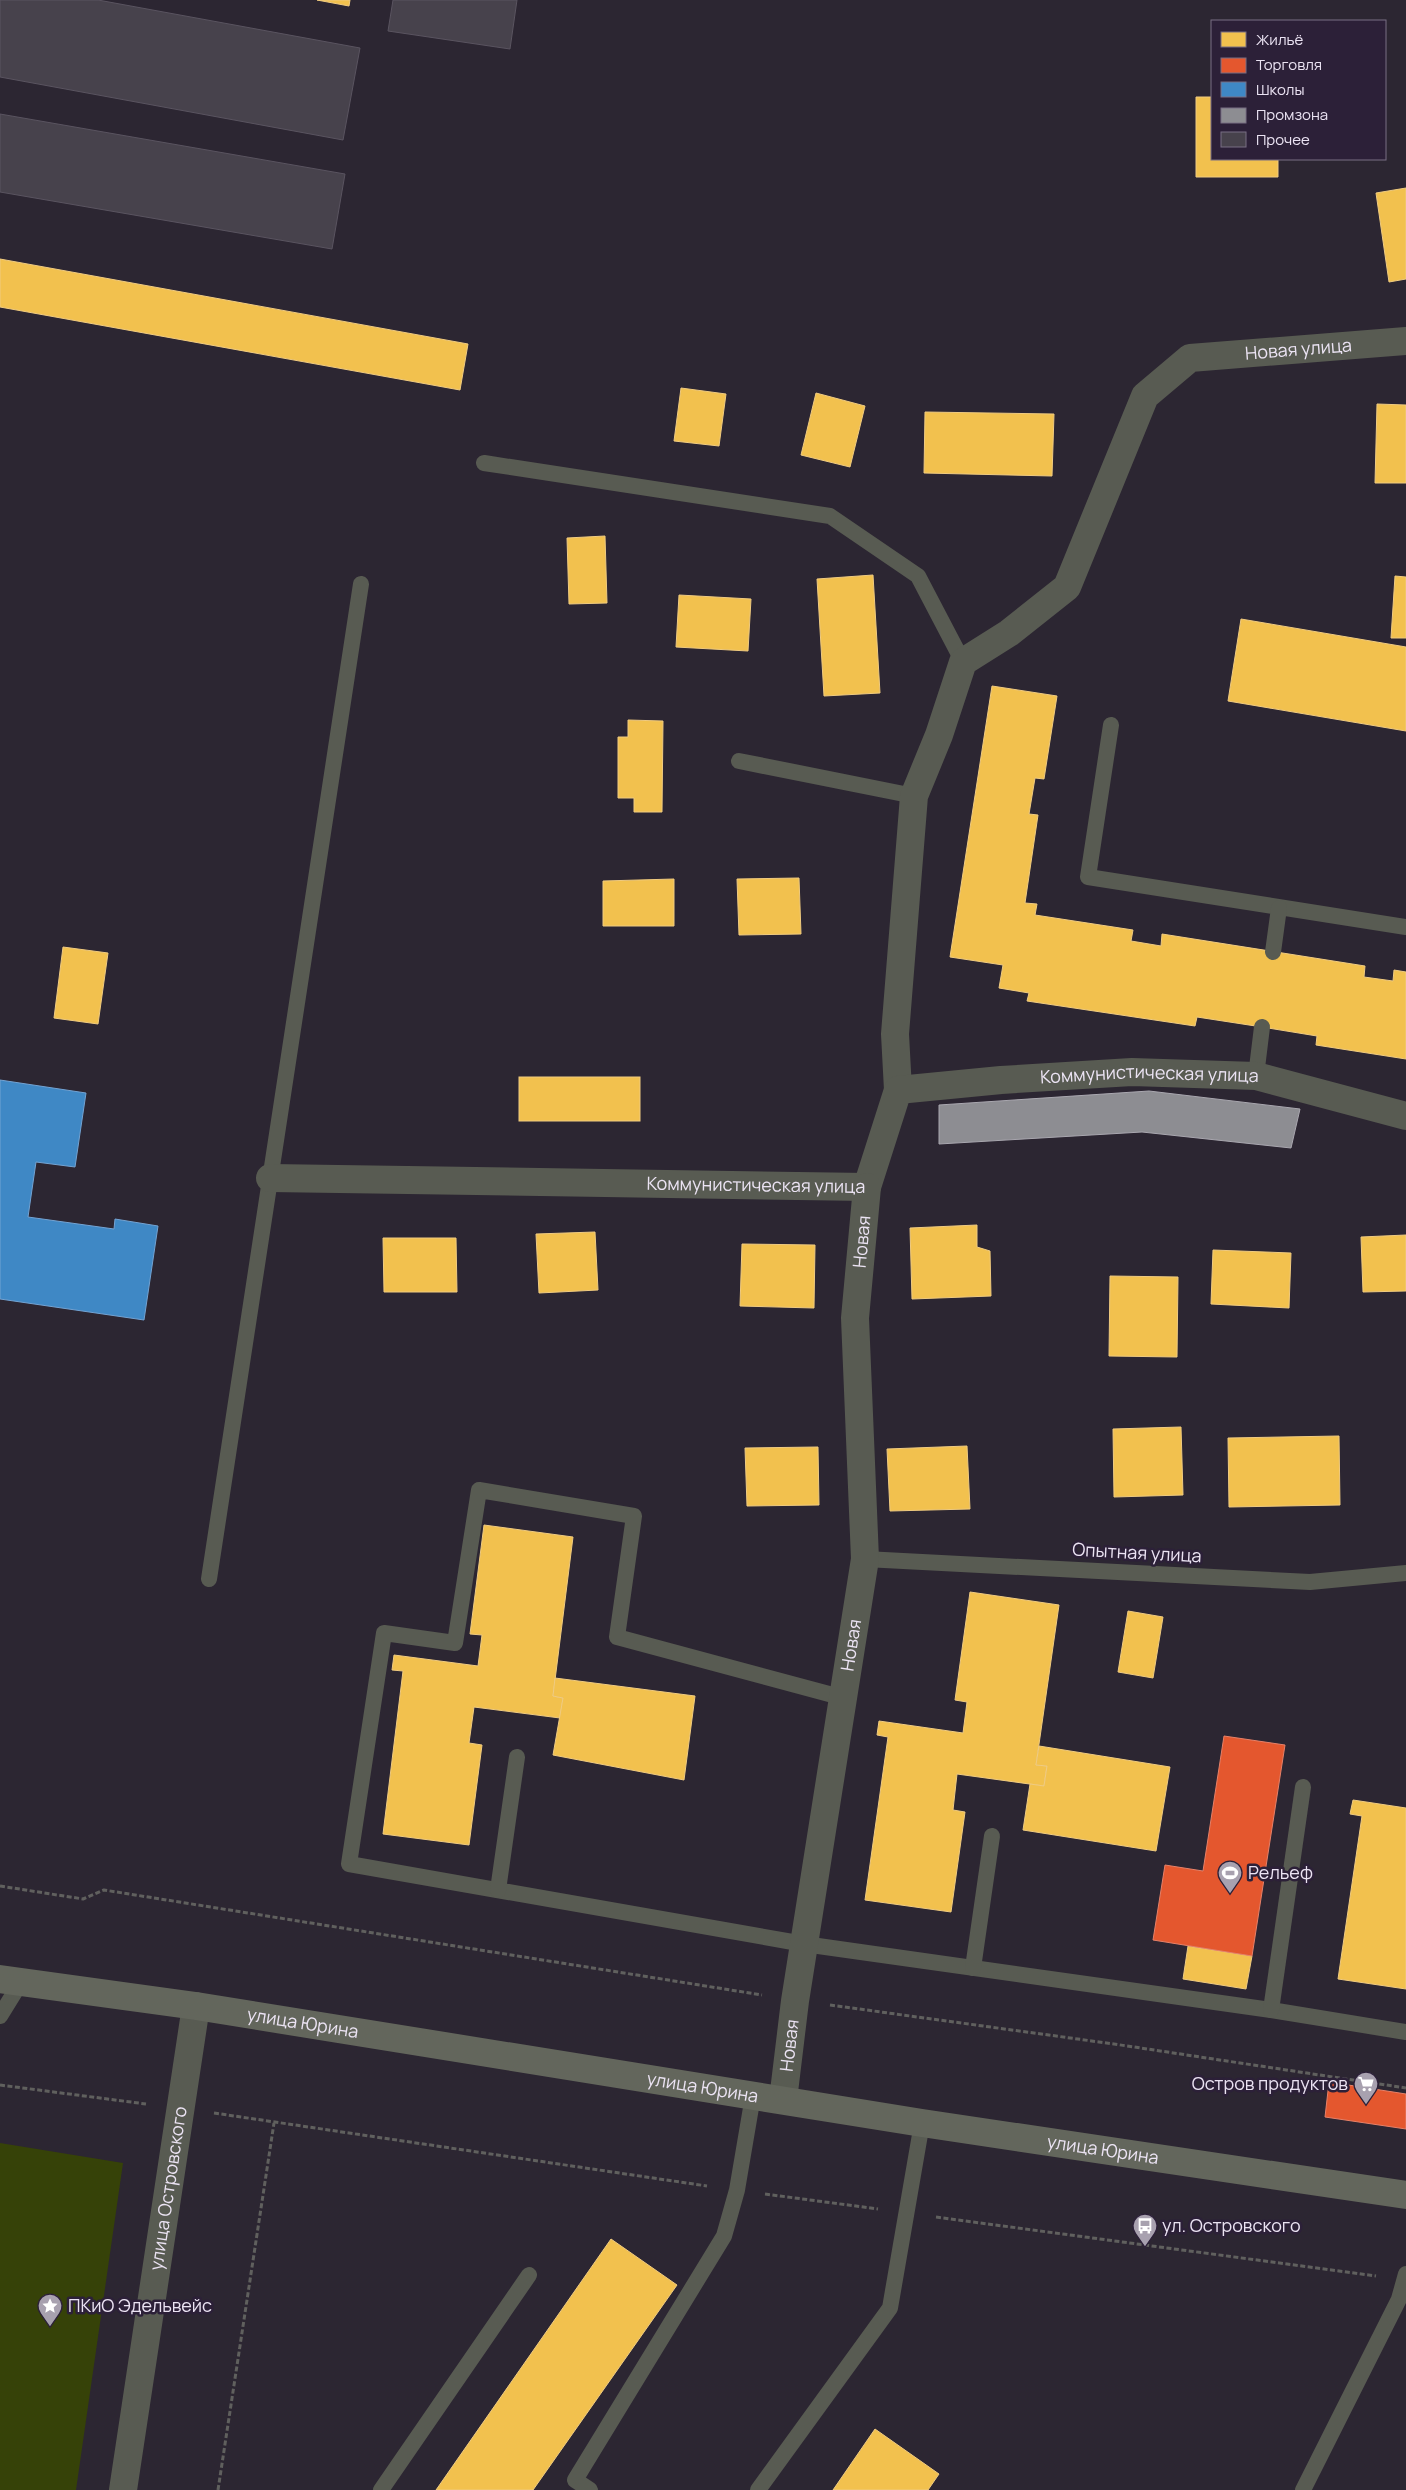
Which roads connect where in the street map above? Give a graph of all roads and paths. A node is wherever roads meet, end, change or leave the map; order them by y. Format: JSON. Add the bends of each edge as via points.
{"nodes":[{"id":1,"x":1406,"y":341,"type":"edge"},
{"id":2,"x":484,"y":463,"type":"dead end"},
{"id":3,"x":361,"y":584,"type":"dead end"},
{"id":4,"x":963,"y":662,"type":"junction"},
{"id":5,"x":1111,"y":725,"type":"dead end"},
{"id":6,"x":739,"y":761,"type":"dead end"},
{"id":7,"x":914,"y":796,"type":"junction"},
{"id":8,"x":1279,"y":908,"type":"junction"},
{"id":9,"x":1406,"y":927,"type":"edge"},
{"id":10,"x":1273,"y":952,"type":"dead end"},
{"id":11,"x":1262,"y":1027,"type":"dead end"},
{"id":12,"x":1256,"y":1076,"type":"junction"},
{"id":13,"x":898,"y":1090,"type":"junction"},
{"id":14,"x":1406,"y":1116,"type":"edge"},
{"id":15,"x":270,"y":1178,"type":"junction"},
{"id":16,"x":867,"y":1187,"type":"junction"},
{"id":17,"x":865,"y":1559,"type":"junction"},
{"id":18,"x":1406,"y":1574,"type":"edge"},
{"id":19,"x":209,"y":1579,"type":"dead end"},
{"id":20,"x":844,"y":1698,"type":"junction"},
{"id":21,"x":517,"y":1757,"type":"dead end"},
{"id":22,"x":1303,"y":1787,"type":"dead end"},
{"id":23,"x":992,"y":1836,"type":"dead end"},
{"id":24,"x":0,"y":1886,"type":"edge"},
{"id":25,"x":498,"y":1890,"type":"junction"},
{"id":26,"x":804,"y":1944,"type":"junction"},
{"id":27,"x":973,"y":1968,"type":"junction"},
{"id":28,"x":11,"y":1980,"type":"edge"},
{"id":29,"x":795,"y":2001,"type":"junction"},
{"id":30,"x":196,"y":2006,"type":"junction"},
{"id":31,"x":1271,"y":2010,"type":"junction"},
{"id":32,"x":0,"y":2016,"type":"edge"},
{"id":33,"x":1406,"y":2032,"type":"edge"},
{"id":34,"x":0,"y":2085,"type":"edge"},
{"id":35,"x":1406,"y":2088,"type":"edge"},
{"id":36,"x":753,"y":2096,"type":"junction"},
{"id":37,"x":783,"y":2100,"type":"junction"},
{"id":38,"x":179,"y":2108,"type":"junction"},
{"id":39,"x":274,"y":2122,"type":"junction"},
{"id":40,"x":922,"y":2123,"type":"junction"},
{"id":41,"x":737,"y":2190,"type":"junction"},
{"id":42,"x":1406,"y":2195,"type":"edge"},
{"id":43,"x":908,"y":2213,"type":"junction"},
{"id":44,"x":529,"y":2275,"type":"dead end"},
{"id":45,"x":1405,"y":2276,"type":"edge"},
{"id":46,"x":1403,"y":2304,"type":"edge"},
{"id":47,"x":123,"y":2490,"type":"edge"},
{"id":48,"x":218,"y":2490,"type":"edge"},
{"id":49,"x":381,"y":2490,"type":"edge"},
{"id":50,"x":590,"y":2490,"type":"edge"},
{"id":51,"x":758,"y":2490,"type":"edge"},
{"id":52,"x":1303,"y":2490,"type":"edge"}],
"edges":[{"from":1,"to":4,"type":"street","name":"Новая улица","via":[[1190,358],[1145,396],[1067,587],[1009,633]]},
{"from":2,"to":4,"type":"lane","via":[[830,516],[918,576]]},
{"from":3,"to":15,"type":"lane"},
{"from":4,"to":7,"type":"street"},
{"from":5,"to":8,"type":"lane","via":[[1088,878]]},
{"from":6,"to":7,"type":"lane"},
{"from":7,"to":13,"type":"street","via":[[895,1034]]},
{"from":8,"to":9,"type":"lane"},
{"from":8,"to":10,"type":"lane"},
{"from":11,"to":12,"type":"lane"},
{"from":12,"to":13,"type":"street","name":"Коммунистическая улица","via":[[1132,1072]]},
{"from":12,"to":14,"type":"street","name":"Коммунистическая улица"},
{"from":13,"to":16,"type":"street","name":"Коммунистическая улица"},
{"from":15,"to":16,"type":"street","name":"Коммунистическая улица"},
{"from":15,"to":19,"type":"lane"},
{"from":16,"to":17,"type":"street","name":"Новая","via":[[855,1318]]},
{"from":17,"to":18,"type":"lane","name":"Опытная улица","via":[[1310,1582]]},
{"from":17,"to":20,"type":"street","name":"Новая"},
{"from":20,"to":25,"type":"lane","via":[[618,1637],[634,1516],[479,1490],[455,1643],[384,1633],[349,1864]]},
{"from":20,"to":26,"type":"street","name":"Новая"},
{"from":21,"to":25,"type":"lane"},
{"from":22,"to":31,"type":"lane"},
{"from":23,"to":27,"type":"lane"},
{"from":24,"to":29,"type":"path","via":[[83,1899],[104,1890]]},
{"from":25,"to":26,"type":"lane"},
{"from":26,"to":27,"type":"lane"},
{"from":26,"to":29,"type":"street","name":"Новая"},
{"from":27,"to":31,"type":"lane"},
{"from":28,"to":30,"type":"main road","name":"улица Юрина"},
{"from":28,"to":32,"type":"lane"},
{"from":29,"to":35,"type":"path"},
{"from":29,"to":37,"type":"street","name":"Новая"},
{"from":30,"to":36,"type":"main road","name":"улица Юрина"},
{"from":30,"to":38,"type":"street","name":"улица Островского"},
{"from":31,"to":33,"type":"lane"},
{"from":34,"to":38,"type":"path"},
{"from":36,"to":37,"type":"main road","name":"улица Юрина"},
{"from":36,"to":41,"type":"lane"},
{"from":37,"to":40,"type":"main road","name":"улица Юрина"},
{"from":38,"to":39,"type":"path"},
{"from":38,"to":47,"type":"street","name":"улица Островского"},
{"from":39,"to":41,"type":"path"},
{"from":39,"to":48,"type":"path"},
{"from":40,"to":42,"type":"main road","name":"улица Юрина"},
{"from":40,"to":43,"type":"lane"},
{"from":41,"to":43,"type":"path"},
{"from":41,"to":50,"type":"lane","via":[[724,2236],[575,2480]]},
{"from":43,"to":45,"type":"path","via":[[1084,2238]]},
{"from":43,"to":51,"type":"lane","via":[[890,2308]]},
{"from":44,"to":49,"type":"lane"},
{"from":45,"to":46,"type":"lane"},
{"from":46,"to":52,"type":"lane"}]}
